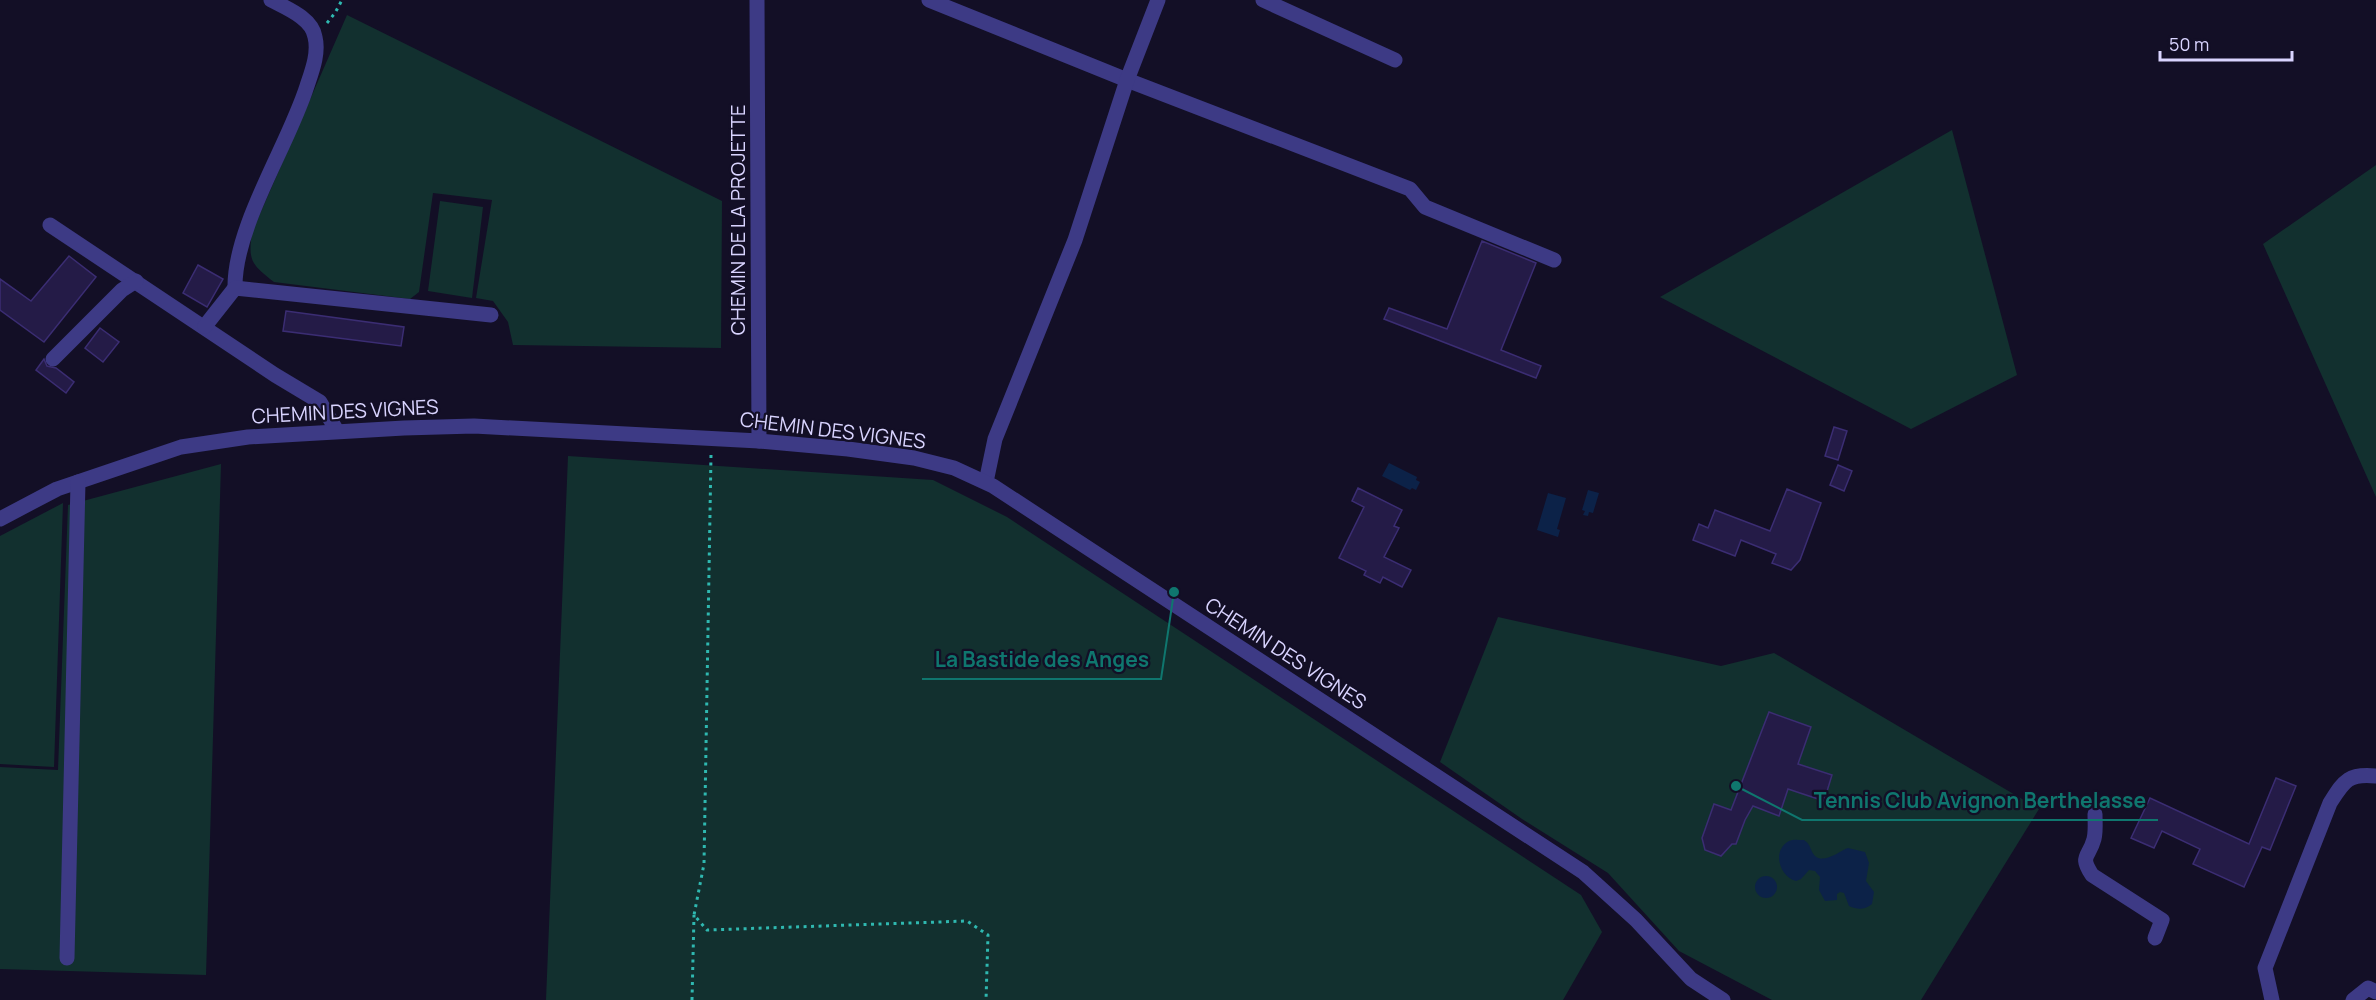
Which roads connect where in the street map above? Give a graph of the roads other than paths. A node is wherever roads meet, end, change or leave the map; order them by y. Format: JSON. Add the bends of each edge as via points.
{"nodes":[{"id":1,"x":271,"y":0,"type":"edge"},
{"id":2,"x":757,"y":0,"type":"edge"},
{"id":3,"x":929,"y":0,"type":"edge"},
{"id":4,"x":1158,"y":0,"type":"edge"},
{"id":5,"x":1263,"y":0,"type":"edge"},
{"id":6,"x":1395,"y":60,"type":"dead end"},
{"id":7,"x":1127,"y":80,"type":"junction"},
{"id":8,"x":50,"y":225,"type":"dead end"},
{"id":9,"x":1554,"y":260,"type":"dead end"},
{"id":10,"x":136,"y":281,"type":"junction"},
{"id":11,"x":235,"y":288,"type":"junction"},
{"id":12,"x":491,"y":315,"type":"dead end"},
{"id":13,"x":204,"y":326,"type":"junction"},
{"id":14,"x":53,"y":359,"type":"dead end"},
{"id":15,"x":337,"y":431,"type":"junction"},
{"id":16,"x":759,"y":441,"type":"junction"},
{"id":17,"x":78,"y":482,"type":"junction"},
{"id":18,"x":986,"y":482,"type":"junction"},
{"id":19,"x":0,"y":519,"type":"edge"},
{"id":20,"x":2376,"y":776,"type":"edge"},
{"id":21,"x":2096,"y":814,"type":"dead end"},
{"id":22,"x":2155,"y":938,"type":"dead end"},
{"id":23,"x":67,"y":958,"type":"dead end"},
{"id":24,"x":2376,"y":992,"type":"edge"},
{"id":25,"x":1723,"y":1000,"type":"edge"},
{"id":26,"x":2272,"y":1000,"type":"edge"},
{"id":27,"x":2353,"y":1000,"type":"edge"}],
"edges":[{"from":1,"to":11,"type":"street","via":[[300,15],[315,35],[315,60],[301,104],[247,230],[235,273]]},
{"from":2,"to":16,"type":"street","name":"CHEMIN DE LA PROJETTE"},
{"from":3,"to":7,"type":"street"},
{"from":4,"to":7,"type":"street"},
{"from":5,"to":6,"type":"street"},
{"from":7,"to":9,"type":"street","via":[[1410,189],[1425,207]]},
{"from":7,"to":18,"type":"street","via":[[1074,240],[995,440]]},
{"from":8,"to":10,"type":"street"},
{"from":10,"to":13,"type":"street"},
{"from":10,"to":14,"type":"street","via":[[122,290]]},
{"from":11,"to":12,"type":"street"},
{"from":11,"to":13,"type":"street"},
{"from":13,"to":15,"type":"street","via":[[320,402]]},
{"from":15,"to":16,"type":"street","name":"CHEMIN DES VIGNES","via":[[474,426]]},
{"from":15,"to":17,"type":"street","name":"CHEMIN DES VIGNES","via":[[248,437],[181,447]]},
{"from":16,"to":18,"type":"street","name":"CHEMIN DES VIGNES","via":[[914,458],[954,468]]},
{"from":17,"to":19,"type":"street","name":"CHEMIN DES VIGNES"},
{"from":17,"to":23,"type":"street"},
{"from":18,"to":25,"type":"street","name":"CHEMIN DES VIGNES","via":[[1583,872],[1636,920],[1691,979]]},
{"from":20,"to":26,"type":"street","via":[[2360,774],[2344,782],[2330,803],[2265,968]]},
{"from":21,"to":22,"type":"street","via":[[2094,840],[2084,856],[2086,866],[2092,875],[2162,920]]},
{"from":24,"to":27,"type":"street","via":[[2368,988]]}]}
